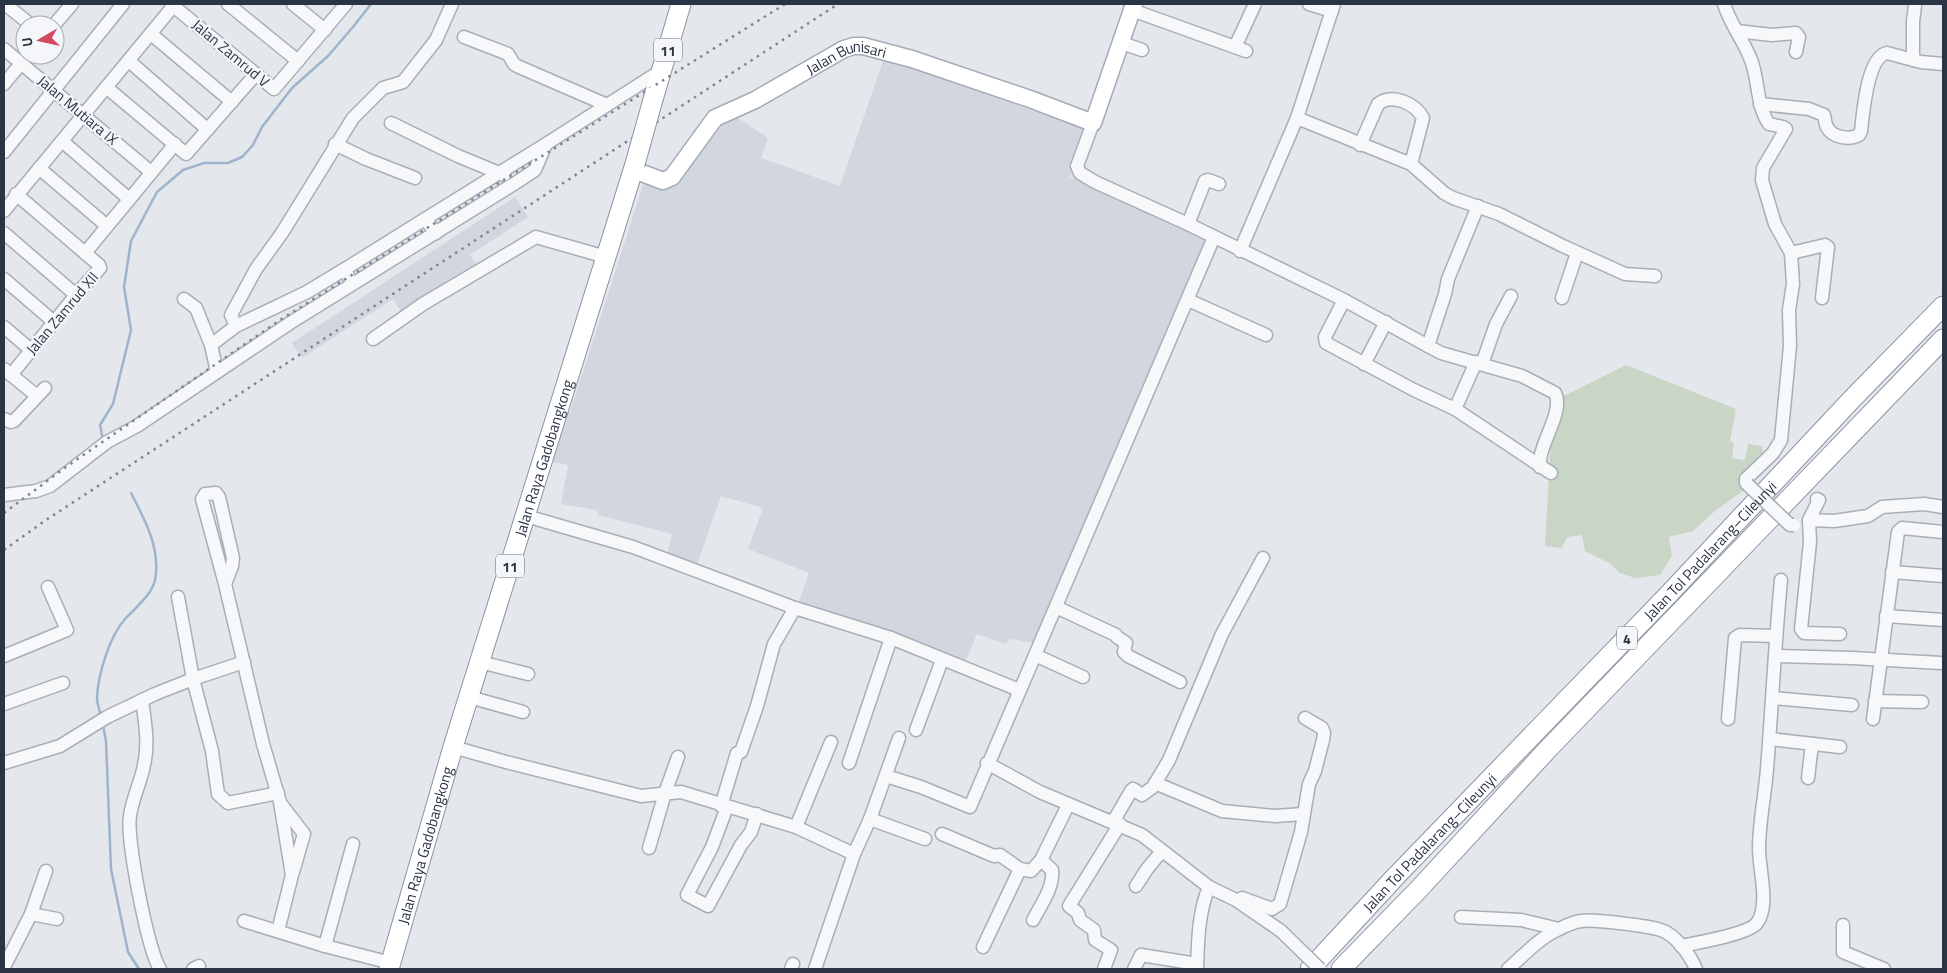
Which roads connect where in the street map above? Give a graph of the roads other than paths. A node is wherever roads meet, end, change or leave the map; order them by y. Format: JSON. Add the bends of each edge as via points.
{"nodes":[{"id":1,"x":5,"y":4,"type":"edge"},
{"id":2,"x":123,"y":4,"type":"edge"},
{"id":3,"x":173,"y":4,"type":"edge"},
{"id":4,"x":228,"y":4,"type":"edge"},
{"id":5,"x":293,"y":4,"type":"edge"},
{"id":6,"x":346,"y":4,"type":"edge"},
{"id":7,"x":452,"y":4,"type":"edge"},
{"id":8,"x":681,"y":4,"type":"edge"},
{"id":9,"x":1254,"y":4,"type":"edge"},
{"id":10,"x":1309,"y":4,"type":"edge"},
{"id":11,"x":1724,"y":4,"type":"edge"},
{"id":12,"x":1915,"y":6,"type":"dead end"},
{"id":13,"x":1133,"y":7,"type":"edge"},
{"id":14,"x":1333,"y":7,"type":"edge"},
{"id":15,"x":18,"y":15,"type":"edge"},
{"id":16,"x":325,"y":30,"type":"junction"},
{"id":17,"x":1737,"y":31,"type":"junction"},
{"id":18,"x":151,"y":34,"type":"junction"},
{"id":19,"x":464,"y":37,"type":"dead end"},
{"id":20,"x":1122,"y":43,"type":"junction"},
{"id":21,"x":1142,"y":50,"type":"dead end"},
{"id":22,"x":1796,"y":52,"type":"dead end"},
{"id":23,"x":1913,"y":60,"type":"junction"},
{"id":24,"x":129,"y":61,"type":"junction"},
{"id":25,"x":298,"y":61,"type":"junction"},
{"id":26,"x":1943,"y":64,"type":"edge"},
{"id":27,"x":20,"y":65,"type":"edge"},
{"id":28,"x":31,"y":65,"type":"edge"},
{"id":29,"x":662,"y":70,"type":"junction"},
{"id":30,"x":256,"y":74,"type":"junction"},
{"id":31,"x":4,"y":84,"type":"edge"},
{"id":32,"x":106,"y":87,"type":"junction"},
{"id":33,"x":54,"y":90,"type":"junction"},
{"id":34,"x":232,"y":102,"type":"junction"},
{"id":35,"x":1760,"y":104,"type":"junction"},
{"id":36,"x":607,"y":105,"type":"junction"},
{"id":37,"x":84,"y":114,"type":"junction"},
{"id":38,"x":1296,"y":118,"type":"junction"},
{"id":39,"x":391,"y":123,"type":"dead end"},
{"id":40,"x":1093,"y":123,"type":"junction"},
{"id":41,"x":207,"y":129,"type":"junction"},
{"id":42,"x":62,"y":142,"type":"junction"},
{"id":43,"x":175,"y":144,"type":"junction"},
{"id":44,"x":335,"y":144,"type":"junction"},
{"id":45,"x":546,"y":144,"type":"junction"},
{"id":46,"x":1360,"y":145,"type":"junction"},
{"id":47,"x":4,"y":152,"type":"edge"},
{"id":48,"x":1411,"y":164,"type":"junction"},
{"id":49,"x":634,"y":167,"type":"junction"},
{"id":50,"x":39,"y":168,"type":"junction"},
{"id":51,"x":151,"y":172,"type":"junction"},
{"id":52,"x":499,"y":172,"type":"junction"},
{"id":53,"x":415,"y":178,"type":"dead end"},
{"id":54,"x":517,"y":182,"type":"junction"},
{"id":55,"x":1219,"y":184,"type":"dead end"},
{"id":56,"x":16,"y":194,"type":"junction"},
{"id":57,"x":129,"y":199,"type":"junction"},
{"id":58,"x":1478,"y":206,"type":"junction"},
{"id":59,"x":4,"y":211,"type":"edge"},
{"id":60,"x":426,"y":218,"type":"junction"},
{"id":61,"x":1188,"y":224,"type":"junction"},
{"id":62,"x":107,"y":226,"type":"junction"},
{"id":63,"x":4,"y":233,"type":"edge"},
{"id":64,"x":436,"y":233,"type":"junction"},
{"id":65,"x":1214,"y":237,"type":"junction"},
{"id":66,"x":1240,"y":250,"type":"junction"},
{"id":67,"x":1577,"y":252,"type":"junction"},
{"id":68,"x":85,"y":253,"type":"junction"},
{"id":69,"x":1791,"y":253,"type":"junction"},
{"id":70,"x":606,"y":257,"type":"junction"},
{"id":71,"x":345,"y":269,"type":"junction"},
{"id":72,"x":1654,"y":276,"type":"dead end"},
{"id":73,"x":4,"y":279,"type":"edge"},
{"id":74,"x":351,"y":285,"type":"junction"},
{"id":75,"x":76,"y":294,"type":"junction"},
{"id":76,"x":1511,"y":296,"type":"dead end"},
{"id":77,"x":1562,"y":298,"type":"dead end"},
{"id":78,"x":1822,"y":298,"type":"dead end"},
{"id":79,"x":184,"y":299,"type":"dead end"},
{"id":80,"x":1188,"y":300,"type":"junction"},
{"id":81,"x":1344,"y":300,"type":"junction"},
{"id":82,"x":1943,"y":306,"type":"edge"},
{"id":83,"x":54,"y":322,"type":"junction"},
{"id":84,"x":1386,"y":322,"type":"junction"},
{"id":85,"x":236,"y":326,"type":"junction"},
{"id":86,"x":4,"y":327,"type":"edge"},
{"id":87,"x":1266,"y":335,"type":"dead end"},
{"id":88,"x":1943,"y":339,"type":"edge"},
{"id":89,"x":373,"y":340,"type":"dead end"},
{"id":90,"x":211,"y":345,"type":"junction"},
{"id":91,"x":1428,"y":346,"type":"junction"},
{"id":92,"x":31,"y":350,"type":"junction"},
{"id":93,"x":1479,"y":363,"type":"junction"},
{"id":94,"x":1364,"y":364,"type":"junction"},
{"id":95,"x":7,"y":372,"type":"edge"},
{"id":96,"x":217,"y":372,"type":"junction"},
{"id":97,"x":1454,"y":409,"type":"junction"},
{"id":98,"x":4,"y":419,"type":"edge"},
{"id":99,"x":4,"y":495,"type":"edge"},
{"id":100,"x":1943,"y":507,"type":"edge"},
{"id":101,"x":526,"y":516,"type":"junction"},
{"id":102,"x":1809,"y":520,"type":"junction"},
{"id":103,"x":1943,"y":532,"type":"edge"},
{"id":104,"x":1263,"y":558,"type":"dead end"},
{"id":105,"x":1892,"y":572,"type":"junction"},
{"id":106,"x":1943,"y":576,"type":"edge"},
{"id":107,"x":1781,"y":580,"type":"dead end"},
{"id":108,"x":225,"y":584,"type":"junction"},
{"id":109,"x":48,"y":587,"type":"dead end"},
{"id":110,"x":178,"y":597,"type":"dead end"},
{"id":111,"x":1056,"y":607,"type":"junction"},
{"id":112,"x":795,"y":608,"type":"junction"},
{"id":113,"x":1886,"y":616,"type":"junction"},
{"id":114,"x":1943,"y":620,"type":"edge"},
{"id":115,"x":1840,"y":634,"type":"dead end"},
{"id":116,"x":1776,"y":636,"type":"junction"},
{"id":117,"x":891,"y":638,"type":"junction"},
{"id":118,"x":1034,"y":655,"type":"junction"},
{"id":119,"x":4,"y":656,"type":"edge"},
{"id":120,"x":1775,"y":656,"type":"junction"},
{"id":121,"x":942,"y":660,"type":"junction"},
{"id":122,"x":1880,"y":661,"type":"junction"},
{"id":123,"x":244,"y":662,"type":"junction"},
{"id":124,"x":480,"y":662,"type":"junction"},
{"id":125,"x":1941,"y":663,"type":"dead end"},
{"id":126,"x":528,"y":674,"type":"dead end"},
{"id":127,"x":1083,"y":677,"type":"dead end"},
{"id":128,"x":193,"y":678,"type":"junction"},
{"id":129,"x":1180,"y":682,"type":"dead end"},
{"id":130,"x":63,"y":683,"type":"dead end"},
{"id":131,"x":1019,"y":690,"type":"junction"},
{"id":132,"x":469,"y":697,"type":"junction"},
{"id":133,"x":1773,"y":698,"type":"junction"},
{"id":134,"x":142,"y":700,"type":"junction"},
{"id":135,"x":1875,"y":701,"type":"junction"},
{"id":136,"x":1922,"y":702,"type":"dead end"},
{"id":137,"x":4,"y":704,"type":"edge"},
{"id":138,"x":1852,"y":705,"type":"dead end"},
{"id":139,"x":523,"y":712,"type":"dead end"},
{"id":140,"x":1305,"y":718,"type":"dead end"},
{"id":141,"x":1728,"y":719,"type":"dead end"},
{"id":142,"x":1873,"y":720,"type":"dead end"},
{"id":143,"x":916,"y":730,"type":"dead end"},
{"id":144,"x":899,"y":738,"type":"dead end"},
{"id":145,"x":1770,"y":739,"type":"junction"},
{"id":146,"x":831,"y":742,"type":"dead end"},
{"id":147,"x":1812,"y":744,"type":"junction"},
{"id":148,"x":453,"y":747,"type":"junction"},
{"id":149,"x":1840,"y":747,"type":"dead end"},
{"id":150,"x":678,"y":757,"type":"dead end"},
{"id":151,"x":4,"y":763,"type":"edge"},
{"id":152,"x":849,"y":763,"type":"dead end"},
{"id":153,"x":987,"y":763,"type":"junction"},
{"id":154,"x":886,"y":776,"type":"junction"},
{"id":155,"x":1808,"y":778,"type":"dead end"},
{"id":156,"x":1155,"y":783,"type":"junction"},
{"id":157,"x":665,"y":793,"type":"junction"},
{"id":158,"x":279,"y":797,"type":"junction"},
{"id":159,"x":1068,"y":805,"type":"junction"},
{"id":160,"x":724,"y":806,"type":"junction"},
{"id":161,"x":758,"y":814,"type":"junction"},
{"id":162,"x":1303,"y":814,"type":"junction"},
{"id":163,"x":870,"y":819,"type":"junction"},
{"id":164,"x":1117,"y":823,"type":"junction"},
{"id":165,"x":796,"y":827,"type":"junction"},
{"id":166,"x":942,"y":834,"type":"dead end"},
{"id":167,"x":925,"y":839,"type":"dead end"},
{"id":168,"x":353,"y":844,"type":"dead end"},
{"id":169,"x":649,"y":848,"type":"dead end"},
{"id":170,"x":1162,"y":851,"type":"junction"},
{"id":171,"x":854,"y":854,"type":"junction"},
{"id":172,"x":1041,"y":860,"type":"junction"},
{"id":173,"x":1020,"y":869,"type":"junction"},
{"id":174,"x":46,"y":871,"type":"dead end"},
{"id":175,"x":292,"y":876,"type":"junction"},
{"id":176,"x":1136,"y":886,"type":"dead end"},
{"id":177,"x":1209,"y":887,"type":"junction"},
{"id":178,"x":1236,"y":900,"type":"junction"},
{"id":179,"x":30,"y":914,"type":"junction"},
{"id":180,"x":1462,"y":916,"type":"dead end"},
{"id":181,"x":57,"y":919,"type":"dead end"},
{"id":182,"x":1033,"y":920,"type":"dead end"},
{"id":183,"x":244,"y":921,"type":"dead end"},
{"id":184,"x":1843,"y":925,"type":"dead end"},
{"id":185,"x":1559,"y":929,"type":"junction"},
{"id":186,"x":278,"y":932,"type":"junction"},
{"id":187,"x":326,"y":946,"type":"junction"},
{"id":188,"x":1681,"y":946,"type":"junction"},
{"id":189,"x":982,"y":947,"type":"dead end"},
{"id":190,"x":390,"y":966,"type":"edge"},
{"id":191,"x":4,"y":967,"type":"edge"},
{"id":192,"x":1198,"y":967,"type":"edge"},
{"id":193,"x":160,"y":969,"type":"edge"},
{"id":194,"x":815,"y":969,"type":"edge"},
{"id":195,"x":1104,"y":969,"type":"edge"},
{"id":196,"x":1134,"y":969,"type":"edge"},
{"id":197,"x":1310,"y":969,"type":"edge"},
{"id":198,"x":1320,"y":969,"type":"edge"},
{"id":199,"x":1340,"y":969,"type":"edge"},
{"id":200,"x":1508,"y":969,"type":"edge"},
{"id":201,"x":1696,"y":969,"type":"edge"},
{"id":202,"x":1884,"y":969,"type":"edge"}],
"edges":[{"from":1,"to":15,"type":"street"},
{"from":2,"to":33,"type":"street"},
{"from":3,"to":18,"type":"street"},
{"from":3,"to":30,"type":"street","name":"Jalan Zamrud V"},
{"from":4,"to":25,"type":"street"},
{"from":5,"to":16,"type":"street"},
{"from":6,"to":16,"type":"street"},
{"from":7,"to":44,"type":"street","via":[[436,40],[403,82],[383,88],[353,118]]},
{"from":8,"to":29,"type":"highway","name":"Jalan Raya Gadobangkong","number":"11"},
{"from":9,"to":13,"type":"street","via":[[1241,49]]},
{"from":10,"to":14,"type":"street"},
{"from":11,"to":17,"type":"street","via":[[1732,27]]},
{"from":12,"to":23,"type":"street"},
{"from":13,"to":20,"type":"main road"},
{"from":14,"to":38,"type":"street"},
{"from":16,"to":25,"type":"street"},
{"from":17,"to":22,"type":"street","via":[[1771,35],[1796,33]]},
{"from":17,"to":35,"type":"street","via":[[1752,62]]},
{"from":18,"to":24,"type":"street"},
{"from":18,"to":34,"type":"street"},
{"from":19,"to":36,"type":"street","via":[[508,54],[517,66]]},
{"from":20,"to":21,"type":"street"},
{"from":20,"to":40,"type":"main road"},
{"from":23,"to":26,"type":"street"},
{"from":23,"to":35,"type":"street","via":[[1887,53],[1879,58],[1869,81],[1861,131],[1857,137],[1835,135],[1827,128],[1824,115],[1814,111]]},
{"from":24,"to":32,"type":"street"},
{"from":24,"to":41,"type":"street"},
{"from":25,"to":30,"type":"street","name":"Jalan Zamrud V","via":[[274,89]]},
{"from":27,"to":31,"type":"street"},
{"from":28,"to":33,"type":"street","name":"Jalan Mutiara IX"},
{"from":29,"to":36,"type":"street"},
{"from":29,"to":49,"type":"highway","name":"Jalan Raya Gadobangkong","number":"11","bridge":true},
{"from":30,"to":34,"type":"street"},
{"from":32,"to":37,"type":"street"},
{"from":32,"to":43,"type":"street"},
{"from":33,"to":37,"type":"street","name":"Jalan Mutiara IX"},
{"from":33,"to":47,"type":"street"},
{"from":34,"to":41,"type":"street"},
{"from":35,"to":69,"type":"street","via":[[1769,124],[1786,129],[1763,168],[1762,180],[1776,224]]},
{"from":36,"to":45,"type":"street"},
{"from":37,"to":42,"type":"street"},
{"from":37,"to":51,"type":"street","name":"Jalan Mutiara IX"},
{"from":38,"to":46,"type":"street"},
{"from":38,"to":66,"type":"street"},
{"from":39,"to":52,"type":"street"},
{"from":40,"to":49,"type":"main road","name":"Jalan Bunisari","via":[[912,59],[854,46],[716,118],[672,177],[663,181]]},
{"from":40,"to":61,"type":"street","via":[[1077,162],[1080,173]]},
{"from":41,"to":43,"type":"street","via":[[186,154]]},
{"from":42,"to":50,"type":"street"},
{"from":42,"to":57,"type":"street"},
{"from":43,"to":51,"type":"street"},
{"from":44,"to":53,"type":"street"},
{"from":44,"to":85,"type":"street","via":[[282,233],[256,269],[231,315]]},
{"from":45,"to":52,"type":"street"},
{"from":45,"to":54,"type":"street","via":[[535,170]]},
{"from":46,"to":48,"type":"street"},
{"from":46,"to":48,"type":"street","via":[[1378,104],[1389,99],[1404,102],[1419,110],[1423,118]]},
{"from":48,"to":58,"type":"street","via":[[1444,193]]},
{"from":49,"to":70,"type":"highway","name":"Jalan Raya Gadobangkong","number":"11"},
{"from":50,"to":56,"type":"street"},
{"from":50,"to":62,"type":"street"},
{"from":51,"to":57,"type":"street"},
{"from":52,"to":54,"type":"street"},
{"from":52,"to":60,"type":"street"},
{"from":54,"to":64,"type":"street"},
{"from":55,"to":61,"type":"street","via":[[1205,181]]},
{"from":56,"to":59,"type":"street"},
{"from":56,"to":68,"type":"street","name":"Jalan Zamrud XII"},
{"from":57,"to":62,"type":"street"},
{"from":58,"to":67,"type":"street"},
{"from":58,"to":91,"type":"street","via":[[1448,279]]},
{"from":60,"to":64,"type":"street"},
{"from":60,"to":71,"type":"street"},
{"from":61,"to":65,"type":"street"},
{"from":62,"to":68,"type":"street"},
{"from":63,"to":75,"type":"street"},
{"from":64,"to":74,"type":"street"},
{"from":65,"to":66,"type":"street"},
{"from":65,"to":80,"type":"street"},
{"from":66,"to":81,"type":"street"},
{"from":67,"to":72,"type":"street","via":[[1625,274]]},
{"from":67,"to":77,"type":"street"},
{"from":68,"to":75,"type":"street","name":"Jalan Zamrud XII","via":[[100,268]]},
{"from":69,"to":78,"type":"street","via":[[1827,245]]},
{"from":69,"to":102,"type":"street","bridge":true,"via":[[1790,346],[1781,440],[1773,453],[1746,479],[1746,483],[1790,525],[1794,525],[1818,498]]},
{"from":70,"to":89,"type":"street","via":[[536,237],[423,304]]},
{"from":70,"to":101,"type":"highway","name":"Jalan Raya Gadobangkong","number":"11"},
{"from":71,"to":74,"type":"street"},
{"from":71,"to":85,"type":"street","via":[[307,292]]},
{"from":73,"to":83,"type":"street"},
{"from":74,"to":96,"type":"street"},
{"from":75,"to":83,"type":"street","name":"Jalan Zamrud XII"},
{"from":76,"to":93,"type":"street"},
{"from":79,"to":90,"type":"street","via":[[196,308]]},
{"from":80,"to":87,"type":"street"},
{"from":80,"to":111,"type":"street"},
{"from":81,"to":84,"type":"street"},
{"from":81,"to":94,"type":"street","via":[[1324,341]]},
{"from":82,"to":197,"type":"highway","name":"Jalan Tol Padalarang–Cileunyi","number":"4"},
{"from":83,"to":92,"type":"street","name":"Jalan Zamrud XII"},
{"from":84,"to":91,"type":"street"},
{"from":84,"to":94,"type":"street"},
{"from":85,"to":90,"type":"street"},
{"from":86,"to":92,"type":"street"},
{"from":88,"to":199,"type":"highway","name":"Jalan Tol Padalarang–Cileunyi","number":"4"},
{"from":90,"to":96,"type":"street"},
{"from":91,"to":93,"type":"street"},
{"from":92,"to":95,"type":"street","name":"Jalan Zamrud XII"},
{"from":93,"to":97,"type":"street"},
{"from":93,"to":97,"type":"street","via":[[1522,376],[1555,393],[1556,411],[1541,453],[1546,470]]},
{"from":94,"to":97,"type":"street"},
{"from":95,"to":98,"type":"street","via":[[41,392],[14,421]]},
{"from":96,"to":99,"type":"street","via":[[138,426],[103,445],[50,486]]},
{"from":100,"to":102,"type":"street","via":[[1924,504],[1882,507],[1868,516]]},
{"from":101,"to":112,"type":"street","via":[[633,547]]},
{"from":101,"to":124,"type":"highway","name":"Jalan Raya Gadobangkong","number":"11"},
{"from":102,"to":115,"type":"street","via":[[1810,542],[1801,629],[1804,633]]},
{"from":103,"to":105,"type":"street","via":[[1899,530]]},
{"from":104,"to":156,"type":"street","via":[[1226,627],[1170,760]]},
{"from":105,"to":106,"type":"street"},
{"from":105,"to":113,"type":"street"},
{"from":107,"to":116,"type":"street"},
{"from":108,"to":108,"type":"street","via":[[202,499],[205,494],[216,493],[219,497],[232,558]]},
{"from":108,"to":123,"type":"street"},
{"from":109,"to":119,"type":"street","via":[[67,630]]},
{"from":110,"to":128,"type":"street"},
{"from":111,"to":118,"type":"street"},
{"from":111,"to":129,"type":"street","via":[[1116,635],[1126,643],[1124,652],[1128,656]]},
{"from":112,"to":117,"type":"street"},
{"from":112,"to":160,"type":"street","via":[[774,644],[757,706],[741,752],[737,753]]},
{"from":113,"to":114,"type":"street"},
{"from":113,"to":122,"type":"street"},
{"from":116,"to":120,"type":"street"},
{"from":116,"to":141,"type":"street","via":[[1740,635],[1736,638]]},
{"from":117,"to":121,"type":"street"},
{"from":117,"to":152,"type":"street"},
{"from":118,"to":127,"type":"street"},
{"from":118,"to":131,"type":"street"},
{"from":120,"to":122,"type":"street"},
{"from":120,"to":133,"type":"street"},
{"from":121,"to":131,"type":"street"},
{"from":121,"to":143,"type":"street"},
{"from":122,"to":125,"type":"street"},
{"from":122,"to":135,"type":"street"},
{"from":123,"to":128,"type":"street"},
{"from":123,"to":158,"type":"street"},
{"from":124,"to":126,"type":"street"},
{"from":124,"to":132,"type":"highway","name":"Jalan Raya Gadobangkong","number":"11"},
{"from":128,"to":134,"type":"street"},
{"from":128,"to":158,"type":"street","via":[[212,750],[218,794],[228,803]]},
{"from":130,"to":137,"type":"street"},
{"from":131,"to":153,"type":"street"},
{"from":132,"to":139,"type":"street"},
{"from":132,"to":148,"type":"highway","name":"Jalan Raya Gadobangkong","number":"11"},
{"from":133,"to":138,"type":"street"},
{"from":133,"to":145,"type":"street"},
{"from":134,"to":151,"type":"street","via":[[101,720],[60,746]]},
{"from":134,"to":193,"type":"street","via":[[147,739],[144,765],[129,818],[138,890],[149,940]]},
{"from":135,"to":136,"type":"street"},
{"from":135,"to":142,"type":"street"},
{"from":140,"to":162,"type":"street","via":[[1322,728],[1324,734]]},
{"from":144,"to":154,"type":"street"},
{"from":145,"to":147,"type":"street"},
{"from":145,"to":188,"type":"street","via":[[1760,826],[1763,892],[1759,918],[1751,928]]},
{"from":146,"to":165,"type":"street"},
{"from":147,"to":149,"type":"street"},
{"from":147,"to":155,"type":"street"},
{"from":148,"to":157,"type":"street","via":[[641,796]]},
{"from":148,"to":190,"type":"highway","name":"Jalan Raya Gadobangkong","number":"11"},
{"from":150,"to":157,"type":"street"},
{"from":153,"to":154,"type":"street","via":[[970,807]]},
{"from":153,"to":159,"type":"street"},
{"from":154,"to":163,"type":"street"},
{"from":156,"to":162,"type":"street","via":[[1222,811],[1275,816]]},
{"from":156,"to":164,"type":"street","via":[[1142,796],[1134,789],[1131,791]]},
{"from":157,"to":160,"type":"street","via":[[681,792]]},
{"from":157,"to":169,"type":"street"},
{"from":158,"to":175,"type":"street"},
{"from":158,"to":175,"type":"street","via":[[304,834]]},
{"from":159,"to":164,"type":"street"},
{"from":159,"to":172,"type":"street"},
{"from":160,"to":161,"type":"street"},
{"from":160,"to":161,"type":"street","via":[[712,848],[687,895],[708,906]]},
{"from":161,"to":165,"type":"street"},
{"from":162,"to":178,"type":"street","via":[[1301,832],[1278,906],[1272,909],[1240,897]]},
{"from":163,"to":167,"type":"street"},
{"from":163,"to":171,"type":"street"},
{"from":164,"to":170,"type":"street","via":[[1142,835]]},
{"from":164,"to":195,"type":"street","via":[[1069,906],[1094,930],[1094,940],[1111,950]]},
{"from":165,"to":171,"type":"street"},
{"from":166,"to":173,"type":"street","via":[[994,856],[1000,855]]},
{"from":168,"to":187,"type":"street"},
{"from":170,"to":176,"type":"street"},
{"from":170,"to":177,"type":"street"},
{"from":171,"to":194,"type":"street"},
{"from":172,"to":173,"type":"street","via":[[1031,871]]},
{"from":172,"to":182,"type":"street","via":[[1052,870],[1053,877]]},
{"from":173,"to":189,"type":"street"},
{"from":174,"to":179,"type":"street"},
{"from":175,"to":186,"type":"street"},
{"from":177,"to":178,"type":"street"},
{"from":177,"to":192,"type":"street","via":[[1201,915]]},
{"from":178,"to":198,"type":"street","bridge":true,"via":[[1282,932]]},
{"from":179,"to":181,"type":"street"},
{"from":179,"to":191,"type":"street"},
{"from":180,"to":185,"type":"street","via":[[1521,920]]},
{"from":183,"to":186,"type":"street"},
{"from":184,"to":202,"type":"street","via":[[1843,952]]},
{"from":185,"to":188,"type":"street","via":[[1580,921],[1639,926],[1662,930]]},
{"from":185,"to":200,"type":"street","via":[[1540,940]]},
{"from":186,"to":187,"type":"street"},
{"from":187,"to":190,"type":"street"},
{"from":188,"to":201,"type":"street"},
{"from":192,"to":196,"type":"street","via":[[1141,955]]}]}
